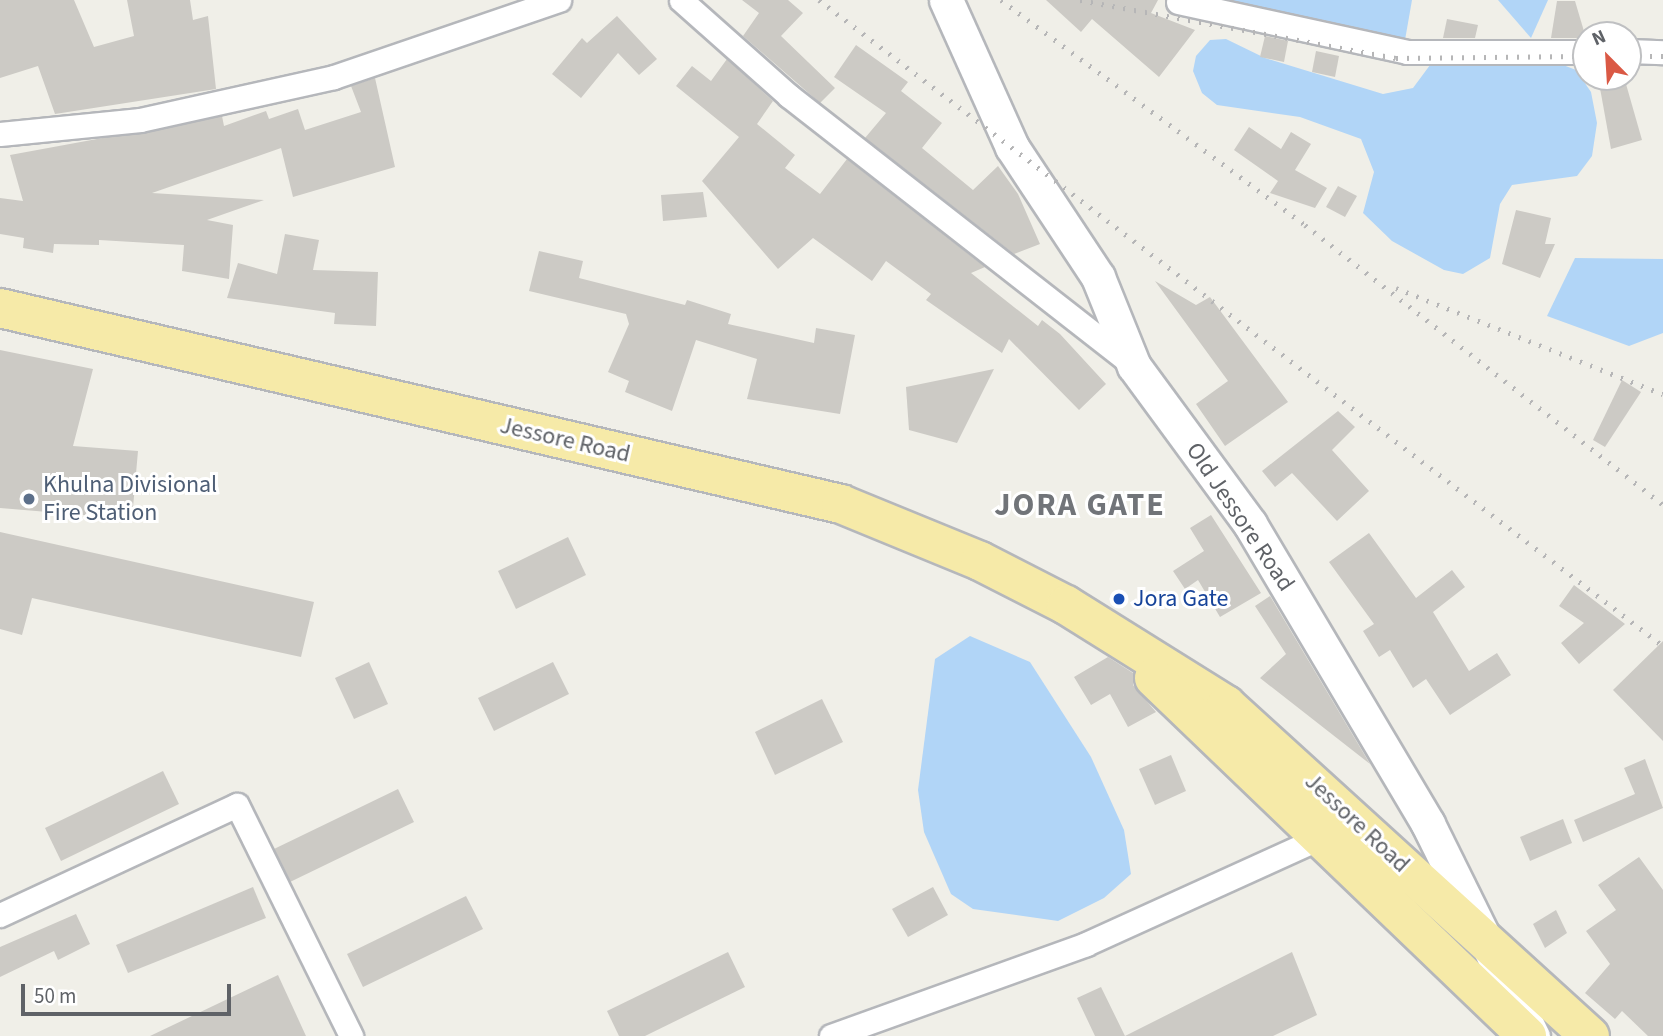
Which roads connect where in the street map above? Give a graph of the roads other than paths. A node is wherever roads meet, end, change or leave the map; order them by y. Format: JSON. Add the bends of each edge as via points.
{"nodes":[{"id":1,"x":559,"y":0,"type":"edge"},
{"id":2,"x":681,"y":0,"type":"edge"},
{"id":3,"x":946,"y":0,"type":"edge"},
{"id":4,"x":1178,"y":2,"type":"dead end"},
{"id":5,"x":1642,"y":51,"type":"edge"},
{"id":6,"x":1572,"y":52,"type":"edge"},
{"id":7,"x":1663,"y":52,"type":"edge"},
{"id":8,"x":0,"y":134,"type":"edge"},
{"id":9,"x":0,"y":308,"type":"edge"},
{"id":10,"x":1134,"y":366,"type":"junction"},
{"id":11,"x":1108,"y":632,"type":"junction"},
{"id":12,"x":1320,"y":838,"type":"junction"},
{"id":13,"x":0,"y":915,"type":"edge"},
{"id":14,"x":1492,"y":948,"type":"junction"},
{"id":15,"x":351,"y":1036,"type":"edge"},
{"id":16,"x":831,"y":1036,"type":"edge"},
{"id":17,"x":1527,"y":1036,"type":"edge"},
{"id":18,"x":1533,"y":1036,"type":"edge"},
{"id":19,"x":1590,"y":1036,"type":"edge"}],
"edges":[{"from":1,"to":8,"type":"street","via":[[334,77],[140,120]]},
{"from":2,"to":10,"type":"street","via":[[789,96]]},
{"from":3,"to":10,"type":"main road","name":"Old Jessore Road","via":[[1012,146],[1098,277]]},
{"from":4,"to":6,"type":"street","via":[[1407,52]]},
{"from":5,"to":7,"type":"street"},
{"from":9,"to":11,"type":"highway","name":"Jessore Road","via":[[841,504],[980,561]]},
{"from":10,"to":14,"type":"main road","name":"Old Jessore Road","via":[[1250,524],[1428,824]]},
{"from":11,"to":12,"type":"highway","name":"Jessore Road"},
{"from":11,"to":14,"type":"highway","name":"Jessore Road","via":[[1226,705]]},
{"from":12,"to":16,"type":"street","via":[[1086,944]]},
{"from":12,"to":17,"type":"highway","name":"Jessore Road"},
{"from":13,"to":15,"type":"street","via":[[237,805]]},
{"from":14,"to":18,"type":"main road","name":"Old Jessore Road"},
{"from":14,"to":19,"type":"highway","name":"Jessore Road"}]}
